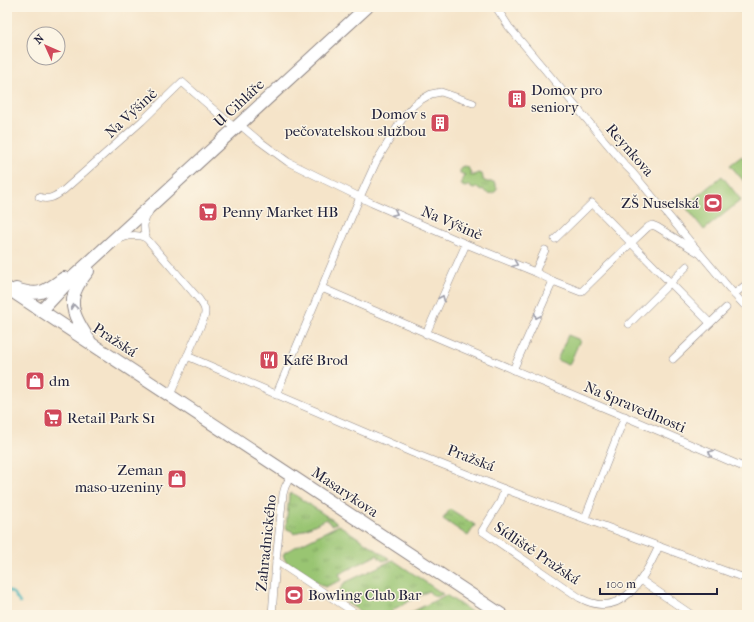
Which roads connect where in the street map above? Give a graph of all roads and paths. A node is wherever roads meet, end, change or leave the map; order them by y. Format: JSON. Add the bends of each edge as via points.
{"nodes":[{"id":1,"x":367,"y":7,"type":"edge"},
{"id":2,"x":496,"y":7,"type":"edge"},
{"id":3,"x":473,"y":103,"type":"dead end"},
{"id":4,"x":237,"y":126,"type":"junction"},
{"id":5,"x":39,"y":197,"type":"dead end"},
{"id":6,"x":160,"y":197,"type":"junction"},
{"id":7,"x":360,"y":197,"type":"junction"},
{"id":8,"x":146,"y":238,"type":"junction"},
{"id":9,"x":555,"y":239,"type":"dead end"},
{"id":10,"x":631,"y":243,"type":"junction"},
{"id":11,"x":466,"y":244,"type":"junction"},
{"id":12,"x":105,"y":247,"type":"junction"},
{"id":13,"x":545,"y":250,"type":"dead end"},
{"id":14,"x":699,"y":253,"type":"junction"},
{"id":15,"x":687,"y":266,"type":"dead end"},
{"id":16,"x":535,"y":272,"type":"junction"},
{"id":17,"x":553,"y":281,"type":"junction"},
{"id":18,"x":670,"y":283,"type":"junction"},
{"id":19,"x":747,"y":284,"type":"edge"},
{"id":20,"x":7,"y":287,"type":"edge"},
{"id":21,"x":322,"y":288,"type":"junction"},
{"id":22,"x":734,"y":294,"type":"junction"},
{"id":23,"x":726,"y":308,"type":"dead end"},
{"id":24,"x":747,"y":308,"type":"edge"},
{"id":25,"x":42,"y":310,"type":"junction"},
{"id":26,"x":710,"y":323,"type":"junction"},
{"id":27,"x":629,"y":324,"type":"dead end"},
{"id":28,"x":426,"y":334,"type":"junction"},
{"id":29,"x":90,"y":342,"type":"junction"},
{"id":30,"x":187,"y":356,"type":"junction"},
{"id":31,"x":673,"y":359,"type":"dead end"},
{"id":32,"x":513,"y":370,"type":"junction"},
{"id":33,"x":170,"y":395,"type":"junction"},
{"id":34,"x":276,"y":395,"type":"junction"},
{"id":35,"x":625,"y":416,"type":"junction"},
{"id":36,"x":747,"y":467,"type":"edge"},
{"id":37,"x":291,"y":475,"type":"junction"},
{"id":38,"x":505,"y":489,"type":"junction"},
{"id":39,"x":585,"y":518,"type":"junction"},
{"id":40,"x":659,"y":546,"type":"junction"},
{"id":41,"x":276,"y":561,"type":"junction"},
{"id":42,"x":747,"y":579,"type":"edge"},
{"id":43,"x":641,"y":580,"type":"junction"},
{"id":44,"x":272,"y":615,"type":"edge"},
{"id":45,"x":358,"y":615,"type":"edge"},
{"id":46,"x":502,"y":615,"type":"edge"},
{"id":47,"x":692,"y":615,"type":"edge"}],
"edges":[{"from":1,"to":4,"type":"main road","name":"U Cihláře"},
{"from":2,"to":14,"type":"street","name":"Reynkova","via":[[509,27]]},
{"from":3,"to":7,"type":"street","via":[[441,92],[431,94],[414,105],[404,116],[376,162]]},
{"from":4,"to":5,"type":"street","name":"Na Výšině","via":[[182,82],[58,195],[47,199]]},
{"from":4,"to":6,"type":"main road","name":"U Cihláře"},
{"from":4,"to":7,"type":"street","name":"Na Výšině","via":[[288,162]]},
{"from":6,"to":8,"type":"street","via":[[144,220]]},
{"from":6,"to":12,"type":"main road","name":"U Cihláře"},
{"from":7,"to":11,"type":"street","name":"Na Výšině","one_way":true},
{"from":7,"to":21,"type":"street"},
{"from":8,"to":12,"type":"street","via":[[128,236]]},
{"from":8,"to":30,"type":"street","via":[[206,310]]},
{"from":9,"to":10,"type":"street","via":[[592,203]]},
{"from":10,"to":14,"type":"street","via":[[652,225]]},
{"from":10,"to":17,"type":"street","name":"Na Výšině","via":[[581,292]]},
{"from":10,"to":18,"type":"street"},
{"from":11,"to":16,"type":"street","name":"Na Výšině","one_way":true},
{"from":28,"to":11,"type":"street","one_way":true},
{"from":12,"to":20,"type":"main road","via":[[43,292],[29,293]]},
{"from":12,"to":25,"type":"main road"},
{"from":29,"to":12,"type":"main road","one_way":true,"via":[[74,313],[73,297]]},
{"from":13,"to":16,"type":"street"},
{"from":14,"to":22,"type":"street","name":"Reynkova"},
{"from":15,"to":18,"type":"street"},
{"from":16,"to":17,"type":"street","name":"Na Výšině"},
{"from":17,"to":32,"type":"street","one_way":true},
{"from":18,"to":26,"type":"street"},
{"from":18,"to":27,"type":"street"},
{"from":19,"to":22,"type":"street"},
{"from":20,"to":25,"type":"main road","name":"Pražská"},
{"from":21,"to":28,"type":"street","name":"Na Spravedlnosti"},
{"from":21,"to":34,"type":"street"},
{"from":22,"to":24,"type":"street","name":"Reynkova"},
{"from":23,"to":26,"type":"street"},
{"from":25,"to":29,"type":"main road","name":"Pražská"},
{"from":26,"to":31,"type":"street"},
{"from":28,"to":32,"type":"street","name":"Na Spravedlnosti"},
{"from":29,"to":33,"type":"main road","name":"Pražská"},
{"from":30,"to":33,"type":"street"},
{"from":30,"to":34,"type":"street","name":"Pražská"},
{"from":32,"to":35,"type":"street","name":"Na Spravedlnosti"},
{"from":33,"to":37,"type":"main road","name":"Masarykova"},
{"from":34,"to":38,"type":"street","name":"Pražská"},
{"from":36,"to":35,"type":"street","name":"Na Spravedlnosti","one_way":true},
{"from":35,"to":39,"type":"street"},
{"from":37,"to":41,"type":"street","name":"Zahradnického","via":[[283,494]]},
{"from":37,"to":46,"type":"main road","name":"Masarykova"},
{"from":38,"to":39,"type":"street","name":"Pražská"},
{"from":38,"to":43,"type":"street","name":"Sídliště Pražská","via":[[482,531],[580,598],[592,604],[614,603],[627,595]]},
{"from":39,"to":40,"type":"street","name":"Pražská"},
{"from":40,"to":42,"type":"street","name":"Pražská"},
{"from":40,"to":43,"type":"street","name":"Sídliště Pražská"},
{"from":41,"to":44,"type":"street","name":"Zahradnického"},
{"from":41,"to":45,"type":"street"},
{"from":43,"to":47,"type":"street"}]}
